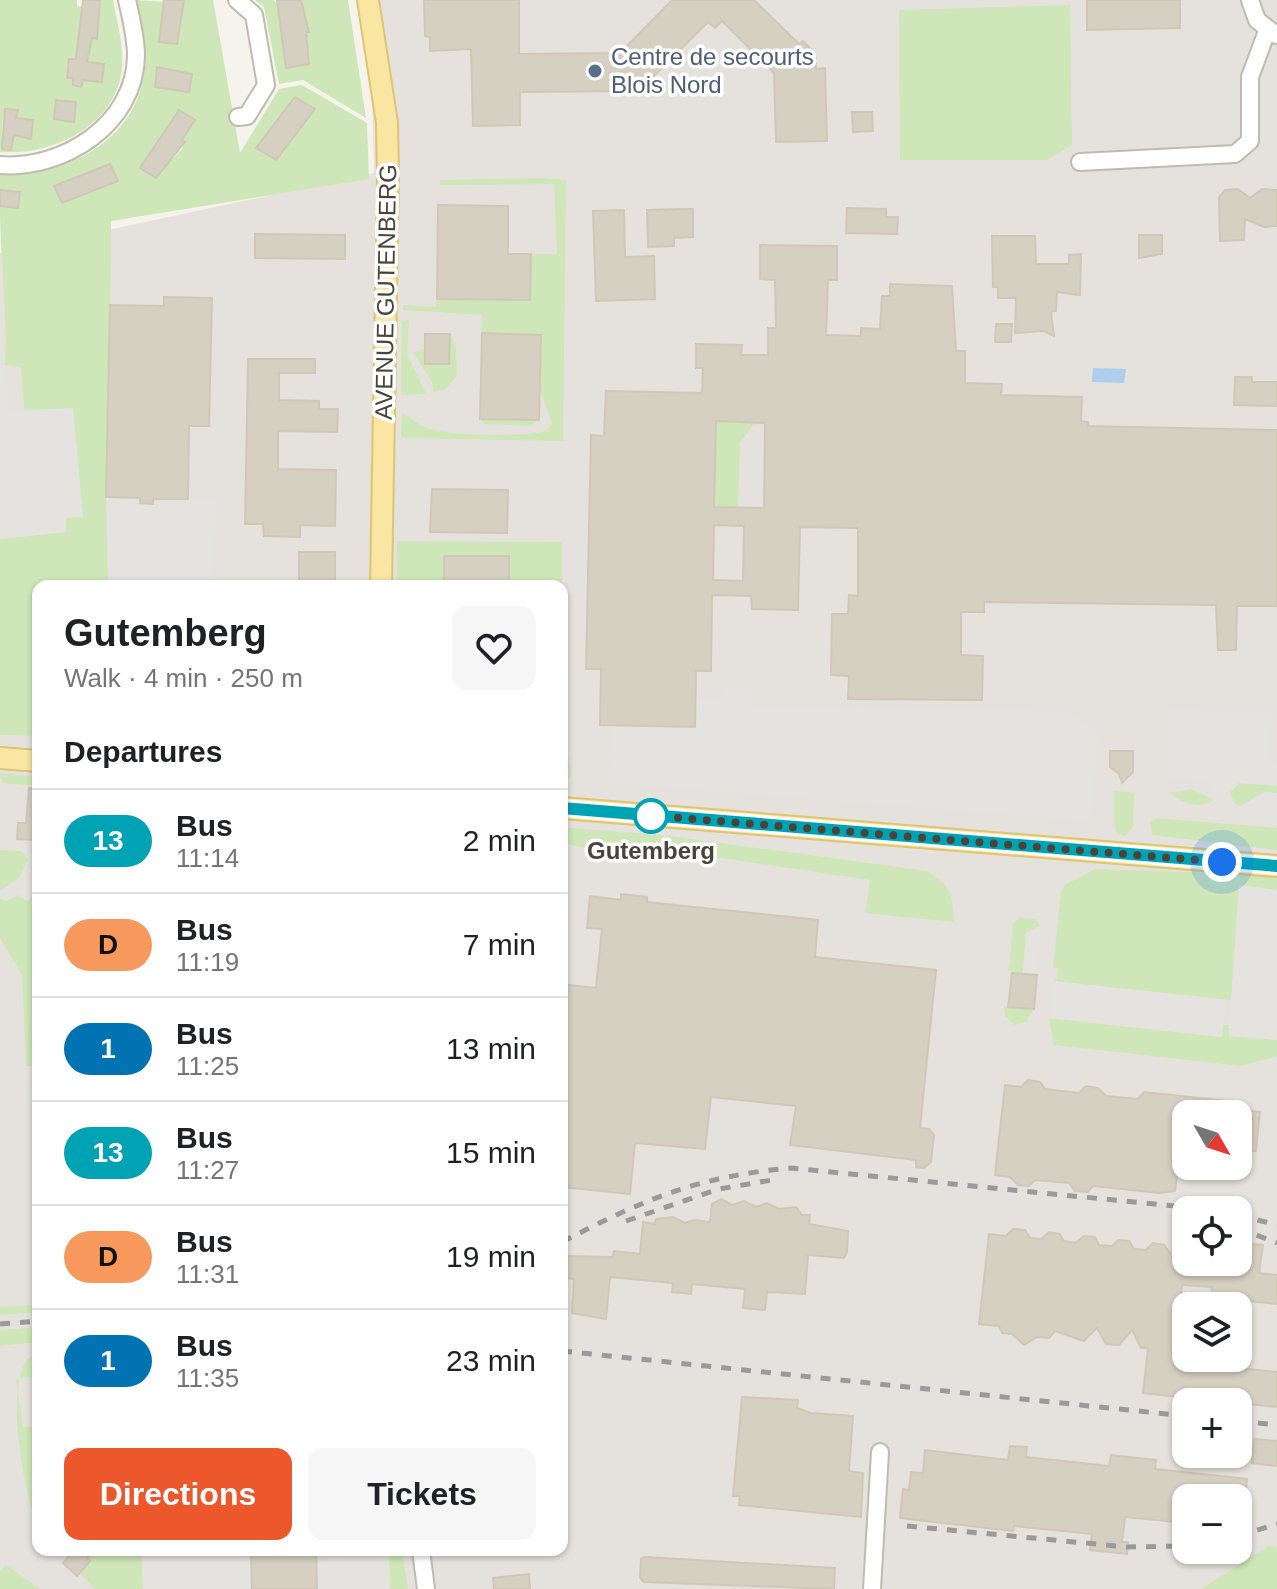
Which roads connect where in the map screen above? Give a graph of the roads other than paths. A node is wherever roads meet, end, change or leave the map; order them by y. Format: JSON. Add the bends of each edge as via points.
{"nodes":[{"id":1,"x":127,"y":0,"type":"edge"},
{"id":2,"x":237,"y":0,"type":"edge"},
{"id":3,"x":368,"y":0,"type":"edge"},
{"id":4,"x":1250,"y":0,"type":"edge"},
{"id":5,"x":1272,"y":33,"type":"edge"},
{"id":6,"x":238,"y":117,"type":"dead end"},
{"id":7,"x":1080,"y":162,"type":"dead end"},
{"id":8,"x":0,"y":165,"type":"edge"},
{"id":9,"x":381,"y":580,"type":"edge"},
{"id":10,"x":0,"y":758,"type":"edge"},
{"id":11,"x":32,"y":761,"type":"edge"},
{"id":12,"x":568,"y":808,"type":"edge"},
{"id":13,"x":1277,"y":866,"type":"edge"},
{"id":14,"x":880,"y":1452,"type":"dead end"},
{"id":15,"x":422,"y":1556,"type":"edge"},
{"id":16,"x":426,"y":1589,"type":"edge"},
{"id":17,"x":872,"y":1589,"type":"edge"}],
"edges":[{"from":1,"to":8,"type":"street","via":[[135,67],[123,102],[109,122],[69,154],[45,163]]},
{"from":2,"to":6,"type":"street","via":[[254,15],[266,85],[247,116]]},
{"from":3,"to":9,"type":"main road","name":"AVENUE GUTENBERG","via":[[387,123]]},
{"from":4,"to":5,"type":"street","via":[[1257,20]]},
{"from":5,"to":7,"type":"street","via":[[1250,77],[1250,141],[1235,154]]},
{"from":10,"to":11,"type":"main road"},
{"from":12,"to":13,"type":"main road"},
{"from":14,"to":17,"type":"street"},
{"from":15,"to":16,"type":"street"}]}
